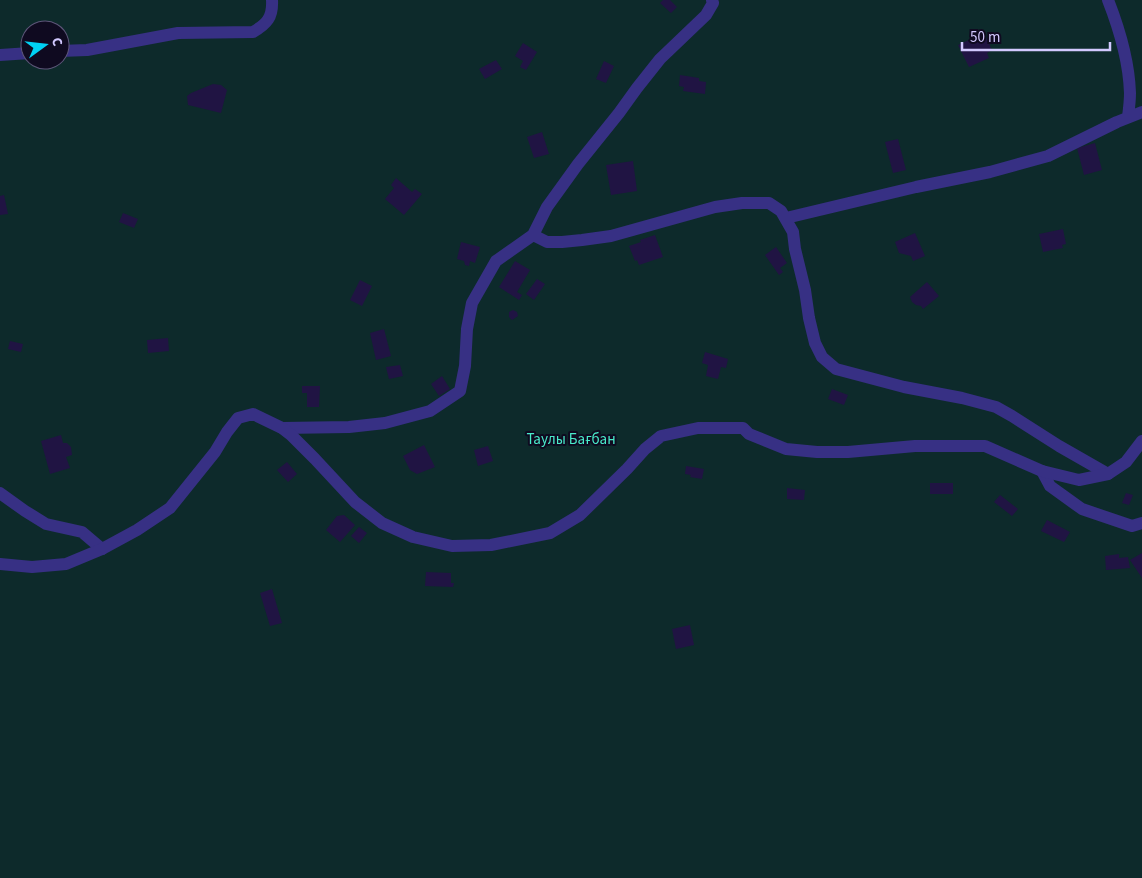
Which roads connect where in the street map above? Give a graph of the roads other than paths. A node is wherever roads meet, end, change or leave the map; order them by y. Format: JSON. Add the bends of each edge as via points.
{"nodes":[{"id":1,"x":272,"y":0,"type":"edge"},
{"id":2,"x":712,"y":0,"type":"edge"},
{"id":3,"x":1108,"y":0,"type":"edge"},
{"id":4,"x":70,"y":51,"type":"edge"},
{"id":5,"x":20,"y":54,"type":"edge"},
{"id":6,"x":0,"y":55,"type":"edge"},
{"id":7,"x":1142,"y":112,"type":"edge"},
{"id":8,"x":1128,"y":117,"type":"junction"},
{"id":9,"x":786,"y":218,"type":"junction"},
{"id":10,"x":532,"y":235,"type":"junction"},
{"id":11,"x":282,"y":428,"type":"junction"},
{"id":12,"x":1142,"y":441,"type":"edge"},
{"id":13,"x":1042,"y":470,"type":"junction"},
{"id":14,"x":1108,"y":474,"type":"junction"},
{"id":15,"x":0,"y":493,"type":"edge"},
{"id":16,"x":1142,"y":523,"type":"edge"},
{"id":17,"x":102,"y":549,"type":"junction"},
{"id":18,"x":0,"y":564,"type":"edge"}],
"edges":[{"from":1,"to":4,"type":"street","via":[[272,11],[263,26],[253,32],[178,33]]},
{"from":2,"to":10,"type":"street","via":[[706,15],[660,59],[578,164],[547,207]]},
{"from":3,"to":8,"type":"street","via":[[1118,26],[1127,70],[1130,93]]},
{"from":5,"to":6,"type":"street"},
{"from":7,"to":8,"type":"street"},
{"from":8,"to":9,"type":"street","via":[[1048,156]]},
{"from":9,"to":10,"type":"street","via":[[769,203],[742,203],[715,206],[611,236],[547,242]]},
{"from":9,"to":14,"type":"street","via":[[793,232],[815,343],[822,357],[836,369],[996,407]]},
{"from":10,"to":11,"type":"street","via":[[496,261],[472,303],[460,391],[430,411],[410,417],[349,427]]},
{"from":11,"to":13,"type":"street","via":[[355,502],[382,523],[413,537],[452,546],[491,545],[550,532],[580,515],[661,436],[698,428],[743,428],[749,434],[786,448],[817,452],[985,446]]},
{"from":11,"to":17,"type":"street","via":[[252,414],[238,418],[170,508]]},
{"from":12,"to":14,"type":"street","via":[[1126,462]]},
{"from":13,"to":14,"type":"street","via":[[1079,480]]},
{"from":13,"to":16,"type":"street","via":[[1050,486],[1082,509],[1132,526]]},
{"from":15,"to":17,"type":"street","via":[[46,524],[82,532]]},
{"from":17,"to":18,"type":"street","via":[[66,564],[32,567]]}]}
